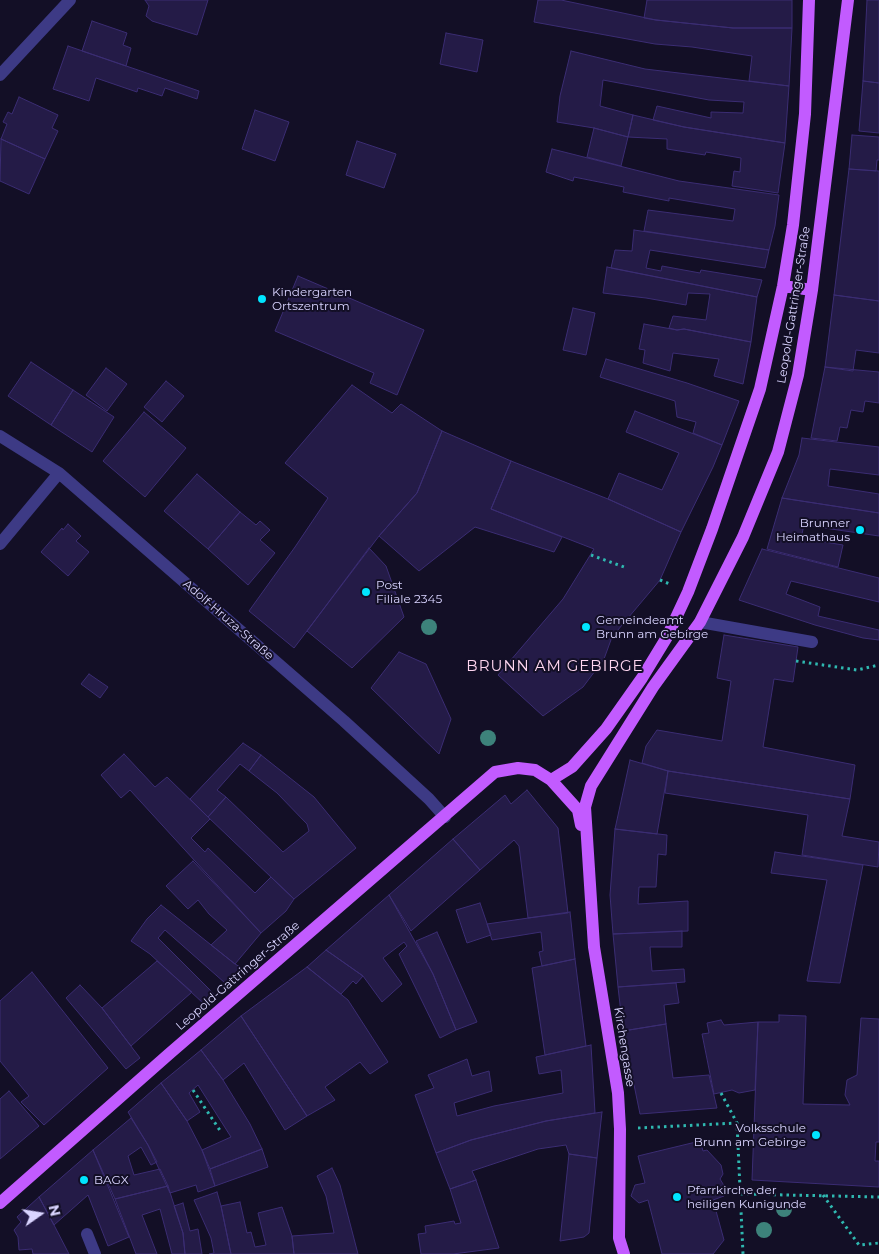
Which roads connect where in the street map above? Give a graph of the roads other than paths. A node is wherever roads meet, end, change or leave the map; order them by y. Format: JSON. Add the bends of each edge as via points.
{"nodes":[{"id":1,"x":70,"y":0,"type":"edge"},
{"id":2,"x":809,"y":0,"type":"edge"},
{"id":3,"x":848,"y":0,"type":"edge"},
{"id":4,"x":0,"y":75,"type":"edge"},
{"id":5,"x":783,"y":286,"type":"junction"},
{"id":6,"x":812,"y":290,"type":"junction"},
{"id":7,"x":0,"y":436,"type":"edge"},
{"id":8,"x":59,"y":473,"type":"junction"},
{"id":9,"x":0,"y":544,"type":"edge"},
{"id":10,"x":700,"y":622,"type":"junction"},
{"id":11,"x":812,"y":642,"type":"dead end"},
{"id":12,"x":551,"y":780,"type":"junction"},
{"id":13,"x":445,"y":817,"type":"junction"},
{"id":14,"x":588,"y":862,"type":"junction"},
{"id":15,"x":0,"y":1203,"type":"edge"},
{"id":16,"x":87,"y":1234,"type":"dead end"},
{"id":17,"x":619,"y":1238,"type":"junction"},
{"id":18,"x":95,"y":1254,"type":"edge"},
{"id":19,"x":612,"y":1254,"type":"edge"},
{"id":20,"x":624,"y":1254,"type":"edge"}],
"edges":[{"from":1,"to":4,"type":"street"},
{"from":2,"to":5,"type":"main road","name":"Leopold-Gattringer-Straße","via":[[805,114]]},
{"from":3,"to":6,"type":"main road","name":"Leopold-Gattringer-Straße"},
{"from":5,"to":6,"type":"main road"},
{"from":5,"to":12,"type":"main road","name":"Leopold-Gattringer-Straße","via":[[760,389],[709,538],[667,637],[606,729],[572,766]]},
{"from":6,"to":10,"type":"main road","name":"Leopold-Gattringer-Straße","via":[[798,375],[778,452],[744,537]]},
{"from":7,"to":8,"type":"street","name":"Adolf-Hruza-Straße"},
{"from":8,"to":9,"type":"street"},
{"from":8,"to":13,"type":"street","name":"Adolf-Hruza-Straße","via":[[344,721]]},
{"from":10,"to":11,"type":"street"},
{"from":10,"to":14,"type":"main road","name":"Leopold-Gattringer-Straße","via":[[653,687],[591,786],[585,807]]},
{"from":12,"to":13,"type":"main road","name":"Leopold-Gattringer-Straße","via":[[535,770],[518,768],[495,772]]},
{"from":12,"to":14,"type":"main road","via":[[578,810]]},
{"from":13,"to":15,"type":"main road","name":"Leopold-Gattringer-Straße"},
{"from":14,"to":17,"type":"main road","name":"Kirchengasse","via":[[594,947],[618,1093]]},
{"from":16,"to":18,"type":"street"},
{"from":17,"to":19,"type":"main road","name":"Kirchengasse"},
{"from":17,"to":20,"type":"main road","name":"Kirchengasse"}]}
